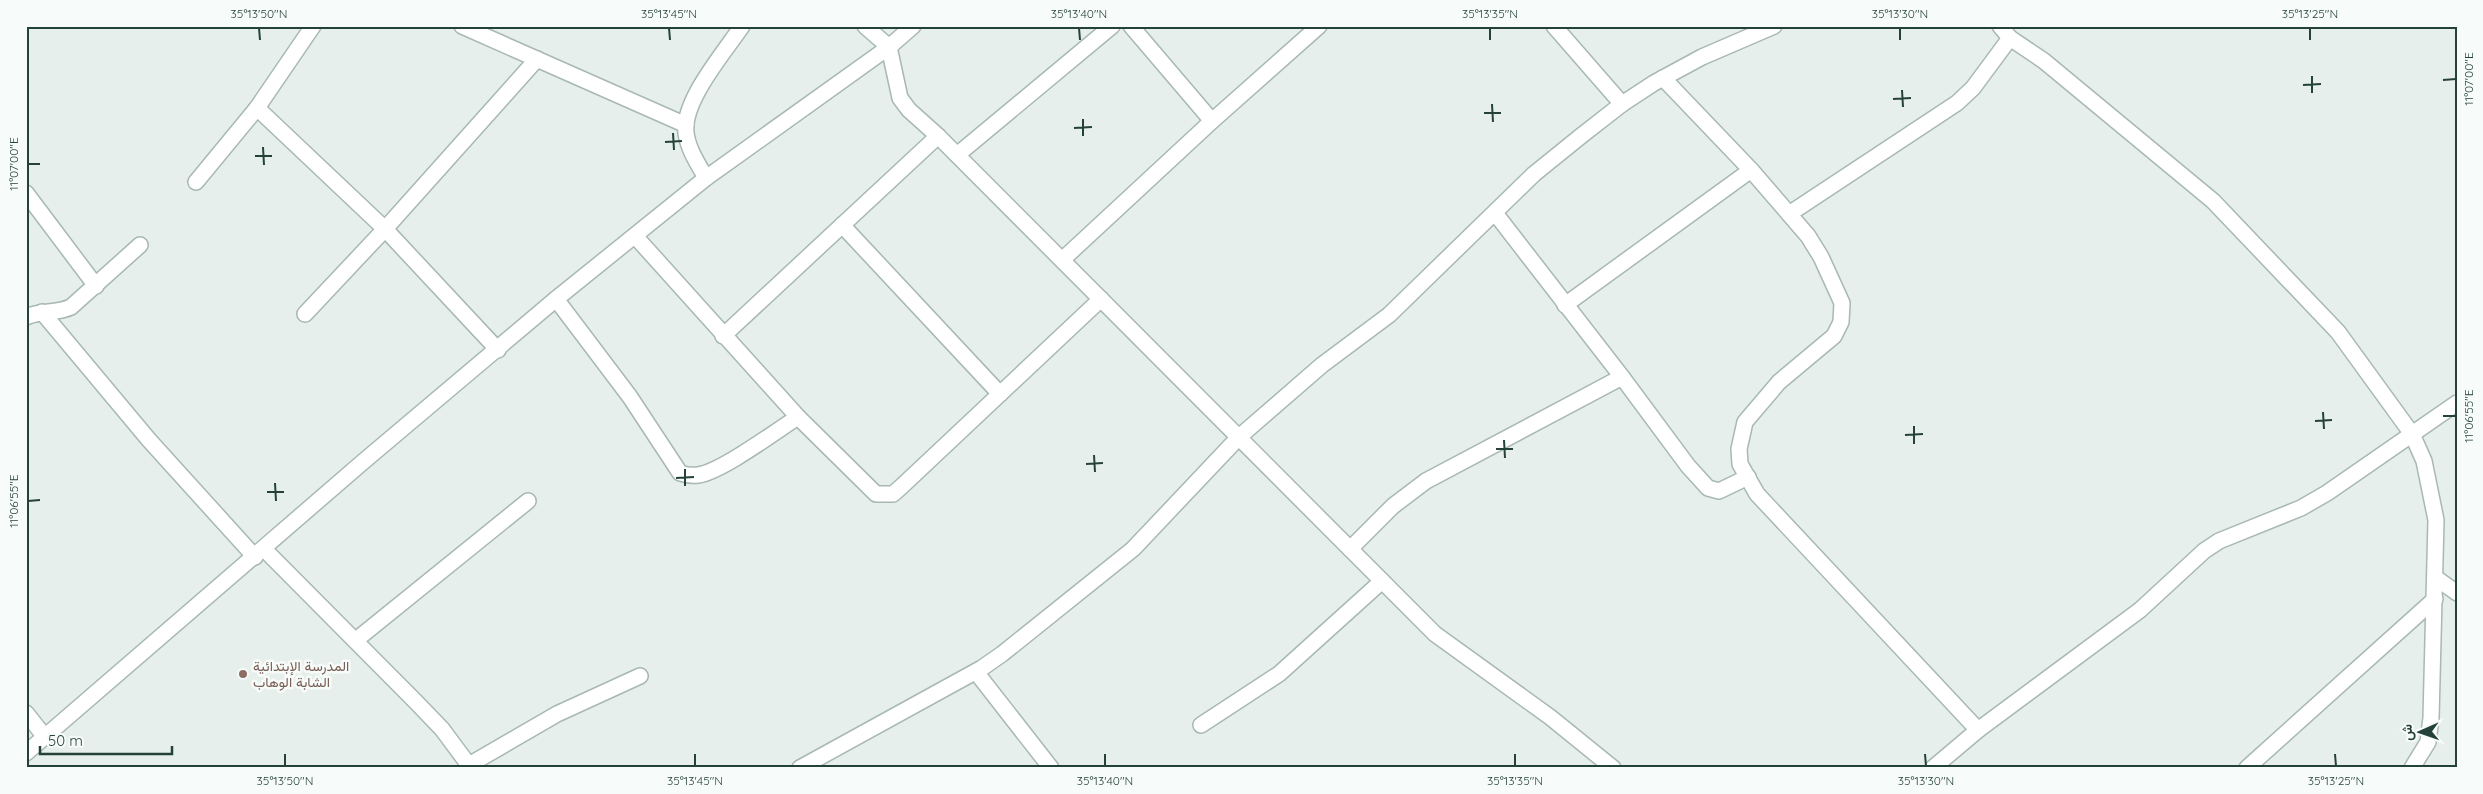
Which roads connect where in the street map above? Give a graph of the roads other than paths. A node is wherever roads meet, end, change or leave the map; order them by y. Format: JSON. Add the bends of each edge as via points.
{"nodes":[{"id":1,"x":313,"y":26,"type":"edge"},
{"id":2,"x":742,"y":26,"type":"edge"},
{"id":3,"x":865,"y":26,"type":"edge"},
{"id":4,"x":913,"y":26,"type":"edge"},
{"id":5,"x":1112,"y":26,"type":"edge"},
{"id":6,"x":1131,"y":26,"type":"edge"},
{"id":7,"x":1319,"y":26,"type":"edge"},
{"id":8,"x":1554,"y":26,"type":"edge"},
{"id":9,"x":2000,"y":26,"type":"edge"},
{"id":10,"x":1770,"y":27,"type":"edge"},
{"id":11,"x":473,"y":28,"type":"edge"},
{"id":12,"x":2010,"y":38,"type":"junction"},
{"id":13,"x":889,"y":48,"type":"junction"},
{"id":14,"x":537,"y":59,"type":"junction"},
{"id":15,"x":1663,"y":78,"type":"junction"},
{"id":16,"x":1622,"y":104,"type":"junction"},
{"id":17,"x":256,"y":108,"type":"junction"},
{"id":18,"x":1212,"y":121,"type":"junction"},
{"id":19,"x":686,"y":125,"type":"junction"},
{"id":20,"x":938,"y":136,"type":"junction"},
{"id":21,"x":957,"y":155,"type":"junction"},
{"id":22,"x":1751,"y":170,"type":"junction"},
{"id":23,"x":706,"y":178,"type":"junction"},
{"id":24,"x":196,"y":182,"type":"dead end"},
{"id":25,"x":26,"y":193,"type":"edge"},
{"id":26,"x":1495,"y":213,"type":"junction"},
{"id":27,"x":1789,"y":214,"type":"junction"},
{"id":28,"x":842,"y":225,"type":"junction"},
{"id":29,"x":385,"y":229,"type":"junction"},
{"id":30,"x":635,"y":236,"type":"junction"},
{"id":31,"x":140,"y":245,"type":"dead end"},
{"id":32,"x":1062,"y":260,"type":"junction"},
{"id":33,"x":96,"y":286,"type":"junction"},
{"id":34,"x":556,"y":299,"type":"junction"},
{"id":35,"x":1101,"y":299,"type":"junction"},
{"id":36,"x":1565,"y":305,"type":"junction"},
{"id":37,"x":42,"y":312,"type":"junction"},
{"id":38,"x":305,"y":314,"type":"dead end"},
{"id":39,"x":26,"y":317,"type":"edge"},
{"id":40,"x":723,"y":336,"type":"junction"},
{"id":41,"x":498,"y":350,"type":"junction"},
{"id":42,"x":1622,"y":377,"type":"junction"},
{"id":43,"x":1000,"y":394,"type":"junction"},
{"id":44,"x":2457,"y":403,"type":"edge"},
{"id":45,"x":798,"y":416,"type":"junction"},
{"id":46,"x":2412,"y":434,"type":"junction"},
{"id":47,"x":1239,"y":438,"type":"junction"},
{"id":48,"x":1748,"y":477,"type":"junction"},
{"id":49,"x":528,"y":501,"type":"dead end"},
{"id":50,"x":1350,"y":549,"type":"junction"},
{"id":51,"x":259,"y":553,"type":"junction"},
{"id":52,"x":2436,"y":578,"type":"junction"},
{"id":53,"x":1382,"y":581,"type":"junction"},
{"id":54,"x":2457,"y":593,"type":"edge"},
{"id":55,"x":2435,"y":600,"type":"junction"},
{"id":56,"x":356,"y":640,"type":"junction"},
{"id":57,"x":976,"y":672,"type":"junction"},
{"id":58,"x":640,"y":676,"type":"dead end"},
{"id":59,"x":26,"y":713,"type":"edge"},
{"id":60,"x":1202,"y":725,"type":"dead end"},
{"id":61,"x":1978,"y":730,"type":"junction"},
{"id":62,"x":45,"y":737,"type":"junction"},
{"id":63,"x":26,"y":753,"type":"edge"},
{"id":64,"x":470,"y":766,"type":"edge"},
{"id":65,"x":800,"y":768,"type":"edge"},
{"id":66,"x":1050,"y":768,"type":"edge"},
{"id":67,"x":1612,"y":768,"type":"edge"},
{"id":68,"x":1933,"y":768,"type":"edge"},
{"id":69,"x":2248,"y":768,"type":"edge"},
{"id":70,"x":2412,"y":768,"type":"edge"}],
"edges":[{"from":1,"to":17,"type":"street"},
{"from":2,"to":19,"type":"street","via":[[693,100]]},
{"from":3,"to":13,"type":"street"},
{"from":4,"to":13,"type":"street"},
{"from":5,"to":21,"type":"street"},
{"from":6,"to":18,"type":"street"},
{"from":7,"to":18,"type":"street"},
{"from":8,"to":16,"type":"street"},
{"from":9,"to":12,"type":"street"},
{"from":10,"to":15,"type":"street"},
{"from":11,"to":14,"type":"street"},
{"from":12,"to":27,"type":"street","via":[[1973,88],[1957,103]]},
{"from":12,"to":46,"type":"street","via":[[2051,67],[2213,201],[2338,332]]},
{"from":13,"to":20,"type":"street","via":[[900,98]]},
{"from":13,"to":23,"type":"street"},
{"from":14,"to":19,"type":"street"},
{"from":14,"to":29,"type":"street"},
{"from":15,"to":16,"type":"street"},
{"from":15,"to":22,"type":"street"},
{"from":16,"to":26,"type":"street","via":[[1534,174]]},
{"from":17,"to":24,"type":"street"},
{"from":17,"to":29,"type":"street"},
{"from":18,"to":32,"type":"street"},
{"from":19,"to":23,"type":"street","via":[[690,149]]},
{"from":20,"to":21,"type":"street"},
{"from":20,"to":28,"type":"street"},
{"from":21,"to":32,"type":"street"},
{"from":22,"to":27,"type":"street"},
{"from":22,"to":36,"type":"street"},
{"from":23,"to":30,"type":"street"},
{"from":25,"to":33,"type":"street"},
{"from":26,"to":36,"type":"street"},
{"from":26,"to":47,"type":"street","via":[[1389,315],[1322,365]]},
{"from":27,"to":48,"type":"street","via":[[1808,236],[1832,280],[1842,303],[1842,322],[1834,336],[1779,382],[1746,422],[1739,449],[1740,464]]},
{"from":28,"to":40,"type":"street"},
{"from":28,"to":43,"type":"street"},
{"from":29,"to":38,"type":"street"},
{"from":29,"to":41,"type":"street"},
{"from":30,"to":34,"type":"street"},
{"from":30,"to":40,"type":"street"},
{"from":31,"to":33,"type":"street"},
{"from":32,"to":35,"type":"street"},
{"from":33,"to":37,"type":"street","via":[[63,311]]},
{"from":34,"to":41,"type":"street"},
{"from":34,"to":45,"type":"street","via":[[630,397],[680,472],[700,475],[718,468]]},
{"from":35,"to":43,"type":"street"},
{"from":35,"to":47,"type":"street"},
{"from":36,"to":42,"type":"street"},
{"from":37,"to":39,"type":"street"},
{"from":37,"to":51,"type":"street","via":[[149,440]]},
{"from":40,"to":45,"type":"street"},
{"from":41,"to":51,"type":"street","via":[[364,460]]},
{"from":42,"to":48,"type":"street","via":[[1708,488],[1719,491]]},
{"from":42,"to":50,"type":"street","via":[[1426,481],[1393,506]]},
{"from":43,"to":45,"type":"street","via":[[901,487],[885,496],[876,494]]},
{"from":44,"to":46,"type":"street"},
{"from":46,"to":52,"type":"street","via":[[2424,461],[2433,499]]},
{"from":46,"to":61,"type":"street","via":[[2301,508],[2219,541],[2204,551],[2140,610]]},
{"from":47,"to":50,"type":"street"},
{"from":47,"to":57,"type":"street","via":[[1133,548]]},
{"from":48,"to":61,"type":"street","via":[[1757,494]]},
{"from":49,"to":56,"type":"street"},
{"from":50,"to":53,"type":"street"},
{"from":51,"to":56,"type":"street"},
{"from":51,"to":62,"type":"street"},
{"from":52,"to":54,"type":"street"},
{"from":52,"to":55,"type":"street"},
{"from":53,"to":60,"type":"street","via":[[1280,674]]},
{"from":53,"to":67,"type":"street","via":[[1434,634],[1550,717]]},
{"from":55,"to":69,"type":"street"},
{"from":55,"to":70,"type":"street","via":[[2428,742]]},
{"from":56,"to":64,"type":"street","via":[[442,729]]},
{"from":57,"to":65,"type":"street"},
{"from":57,"to":66,"type":"street"},
{"from":58,"to":64,"type":"street","via":[[557,714]]},
{"from":59,"to":62,"type":"street"},
{"from":61,"to":68,"type":"street"},
{"from":62,"to":63,"type":"street"}]}
